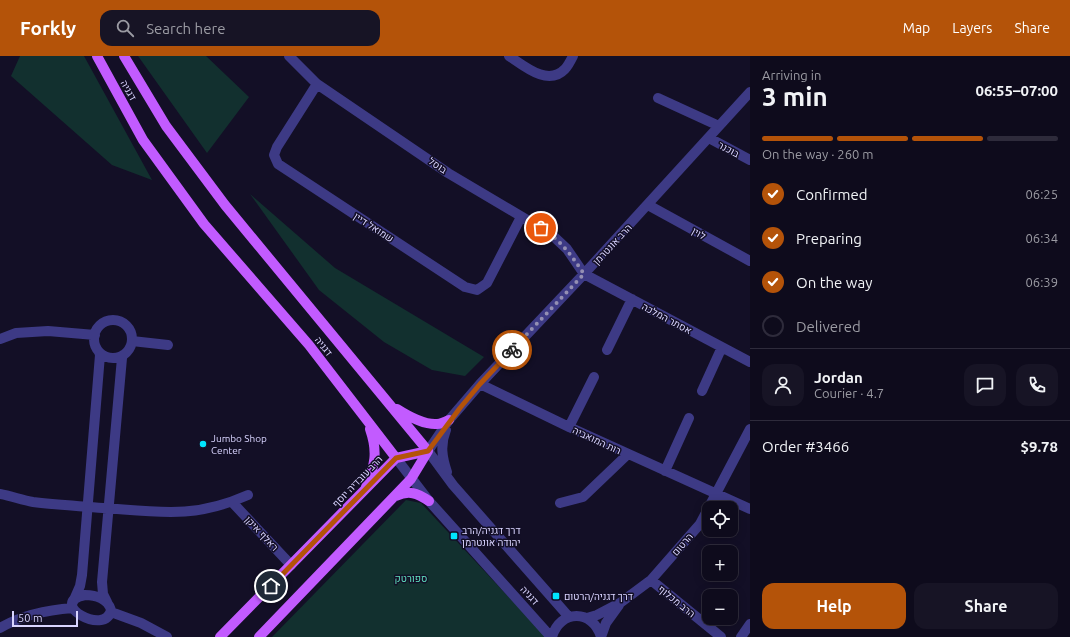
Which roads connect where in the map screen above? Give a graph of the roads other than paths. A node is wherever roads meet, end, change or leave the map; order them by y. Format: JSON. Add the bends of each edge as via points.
{"nodes":[{"id":1,"x":97,"y":56,"type":"edge"},
{"id":2,"x":124,"y":56,"type":"edge"},
{"id":3,"x":289,"y":56,"type":"edge"},
{"id":4,"x":509,"y":56,"type":"edge"},
{"id":5,"x":573,"y":56,"type":"edge"},
{"id":6,"x":317,"y":84,"type":"junction"},
{"id":7,"x":750,"y":92,"type":"edge"},
{"id":8,"x":658,"y":98,"type":"dead end"},
{"id":9,"x":719,"y":126,"type":"junction"},
{"id":10,"x":708,"y":138,"type":"junction"},
{"id":11,"x":750,"y":160,"type":"edge"},
{"id":12,"x":648,"y":205,"type":"junction"},
{"id":13,"x":521,"y":217,"type":"junction"},
{"id":14,"x":750,"y":261,"type":"edge"},
{"id":15,"x":584,"y":274,"type":"junction"},
{"id":16,"x":632,"y":299,"type":"junction"},
{"id":17,"x":95,"y":335,"type":"junction"},
{"id":18,"x":0,"y":339,"type":"edge"},
{"id":19,"x":132,"y":340,"type":"junction"},
{"id":20,"x":168,"y":345,"type":"dead end"},
{"id":21,"x":722,"y":347,"type":"junction"},
{"id":22,"x":607,"y":350,"type":"dead end"},
{"id":23,"x":99,"y":352,"type":"junction"},
{"id":24,"x":123,"y":355,"type":"junction"},
{"id":25,"x":750,"y":362,"type":"edge"},
{"id":26,"x":594,"y":377,"type":"dead end"},
{"id":27,"x":480,"y":384,"type":"junction"},
{"id":28,"x":702,"y":391,"type":"dead end"},
{"id":29,"x":390,"y":404,"type":"junction"},
{"id":30,"x":689,"y":418,"type":"dead end"},
{"id":31,"x":450,"y":420,"type":"junction"},
{"id":32,"x":368,"y":422,"type":"junction"},
{"id":33,"x":570,"y":427,"type":"junction"},
{"id":34,"x":750,"y":429,"type":"edge"},
{"id":35,"x":428,"y":451,"type":"junction"},
{"id":36,"x":628,"y":454,"type":"junction"},
{"id":37,"x":396,"y":458,"type":"junction"},
{"id":38,"x":665,"y":471,"type":"junction"},
{"id":39,"x":411,"y":479,"type":"junction"},
{"id":40,"x":453,"y":485,"type":"junction"},
{"id":41,"x":364,"y":492,"type":"junction"},
{"id":42,"x":0,"y":494,"type":"edge"},
{"id":43,"x":716,"y":494,"type":"junction"},
{"id":44,"x":248,"y":495,"type":"dead end"},
{"id":45,"x":394,"y":497,"type":"junction"},
{"id":46,"x":428,"y":500,"type":"junction"},
{"id":47,"x":232,"y":502,"type":"junction"},
{"id":48,"x":560,"y":503,"type":"dead end"},
{"id":49,"x":88,"y":506,"type":"junction"},
{"id":50,"x":109,"y":508,"type":"junction"},
{"id":51,"x":750,"y":509,"type":"edge"},
{"id":52,"x":291,"y":565,"type":"junction"},
{"id":53,"x":651,"y":580,"type":"junction"},
{"id":54,"x":107,"y":602,"type":"junction"},
{"id":55,"x":620,"y":603,"type":"junction"},
{"id":56,"x":73,"y":605,"type":"junction"},
{"id":57,"x":111,"y":612,"type":"junction"},
{"id":58,"x":569,"y":617,"type":"junction"},
{"id":59,"x":587,"y":618,"type":"junction"},
{"id":60,"x":750,"y":624,"type":"edge"},
{"id":61,"x":0,"y":628,"type":"edge"},
{"id":62,"x":167,"y":637,"type":"edge"},
{"id":63,"x":220,"y":637,"type":"edge"},
{"id":64,"x":259,"y":637,"type":"edge"},
{"id":65,"x":551,"y":637,"type":"edge"},
{"id":66,"x":601,"y":637,"type":"edge"},
{"id":67,"x":721,"y":637,"type":"edge"},
{"id":68,"x":741,"y":637,"type":"edge"}],
"edges":[{"from":1,"to":32,"type":"main road","name":"דגניה","via":[[143,140],[204,224],[309,345]]},
{"from":2,"to":29,"type":"main road","name":"דגניה","via":[[166,126],[226,205]]},
{"from":3,"to":6,"type":"street","name":"בוסל"},
{"from":4,"to":5,"type":"street","via":[[550,77],[566,69]]},
{"from":6,"to":13,"type":"street","name":"בוסל","via":[[448,173]]},
{"from":6,"to":13,"type":"street","name":"שמואל דיין","via":[[277,147],[274,155],[278,164],[465,287],[477,290],[487,283]]},
{"from":7,"to":9,"type":"street","name":"הרב אונטרמן"},
{"from":8,"to":9,"type":"street"},
{"from":9,"to":10,"type":"street","name":"הרב אונטרמן"},
{"from":10,"to":11,"type":"street","name":"בוכנר"},
{"from":10,"to":12,"type":"street","name":"הרב אונטרמן"},
{"from":12,"to":14,"type":"street","name":"לוין"},
{"from":12,"to":15,"type":"street","name":"הרב אונטרמן"},
{"from":13,"to":15,"type":"street","name":"בוסל","via":[[551,234],[567,249]]},
{"from":15,"to":16,"type":"street","name":"אסתר המלכה"},
{"from":15,"to":27,"type":"street","name":"הרב אונטרמן"},
{"from":16,"to":21,"type":"street","name":"אסתר המלכה"},
{"from":16,"to":22,"type":"street"},
{"from":17,"to":18,"type":"street","via":[[48,331],[16,333]]},
{"from":17,"to":19,"type":"street","via":[[101,325],[115,320],[128,327]]},
{"from":17,"to":23,"type":"street","via":[[95,344]]},
{"from":19,"to":20,"type":"street"},
{"from":19,"to":24,"type":"street","via":[[129,349]]},
{"from":21,"to":25,"type":"street","name":"אסתר המלכה"},
{"from":21,"to":28,"type":"street"},
{"from":23,"to":24,"type":"street","via":[[109,358]]},
{"from":23,"to":49,"type":"street"},
{"from":24,"to":50,"type":"street"},
{"from":26,"to":33,"type":"street"},
{"from":27,"to":31,"type":"street","name":"הרב אונטרמן"},
{"from":27,"to":33,"type":"street","name":"רות המואביה"},
{"from":29,"to":31,"type":"main road","via":[[410,417],[430,424]]},
{"from":29,"to":35,"type":"main road","name":"דגניה"},
{"from":30,"to":38,"type":"street"},
{"from":31,"to":35,"type":"street","name":"הרב אונטרמן"},
{"from":31,"to":40,"type":"street","via":[[443,436],[442,458]]},
{"from":32,"to":37,"type":"main road","name":"דגניה"},
{"from":32,"to":41,"type":"main road","via":[[376,452],[374,466]]},
{"from":33,"to":36,"type":"street","name":"רות המואביה"},
{"from":34,"to":43,"type":"street","name":"הרטום"},
{"from":35,"to":37,"type":"main road","name":"הרב עובדיה יוסף"},
{"from":35,"to":39,"type":"main road"},
{"from":35,"to":40,"type":"street","name":"דגניה"},
{"from":36,"to":38,"type":"street","name":"רות המואביה"},
{"from":36,"to":48,"type":"street","via":[[583,497]]},
{"from":37,"to":39,"type":"street","name":"דגניה"},
{"from":37,"to":41,"type":"main road","name":"הרב עובדיה יוסף"},
{"from":38,"to":43,"type":"street","name":"רות המואביה"},
{"from":39,"to":45,"type":"main road"},
{"from":39,"to":46,"type":"street","name":"דגניה"},
{"from":40,"to":58,"type":"street","name":"דגניה"},
{"from":41,"to":52,"type":"main road","name":"הרב עובדיה יוסף"},
{"from":42,"to":49,"type":"street","via":[[32,502]]},
{"from":43,"to":51,"type":"street","name":"רות המואביה"},
{"from":43,"to":53,"type":"street","name":"הרטום","via":[[700,524]]},
{"from":44,"to":47,"type":"street"},
{"from":45,"to":46,"type":"main road","via":[[409,492]]},
{"from":45,"to":64,"type":"main road"},
{"from":46,"to":65,"type":"street","name":"דגניה"},
{"from":47,"to":50,"type":"street","via":[[174,513]]},
{"from":47,"to":52,"type":"street","name":"ראלף איקן"},
{"from":49,"to":50,"type":"street"},
{"from":49,"to":56,"type":"street","via":[[82,575]]},
{"from":50,"to":54,"type":"street","via":[[102,583]]},
{"from":52,"to":63,"type":"main road","name":"הרב עובדיה יוסף"},
{"from":53,"to":55,"type":"street","name":"הרטום"},
{"from":53,"to":67,"type":"street","name":"הרב מכלוף"},
{"from":54,"to":56,"type":"street","via":[[88,595],[80,596]]},
{"from":54,"to":57,"type":"street"},
{"from":55,"to":59,"type":"street","name":"הרטום"},
{"from":55,"to":66,"type":"street","name":"הרטום","via":[[606,623]]},
{"from":56,"to":57,"type":"street","via":[[76,614],[92,621],[108,618]]},
{"from":56,"to":61,"type":"street","via":[[29,615]]},
{"from":57,"to":62,"type":"street","via":[[141,623]]},
{"from":58,"to":59,"type":"street"},
{"from":58,"to":65,"type":"street","via":[[559,623]]},
{"from":59,"to":66,"type":"street","via":[[596,626]]},
{"from":60,"to":68,"type":"street"}]}
